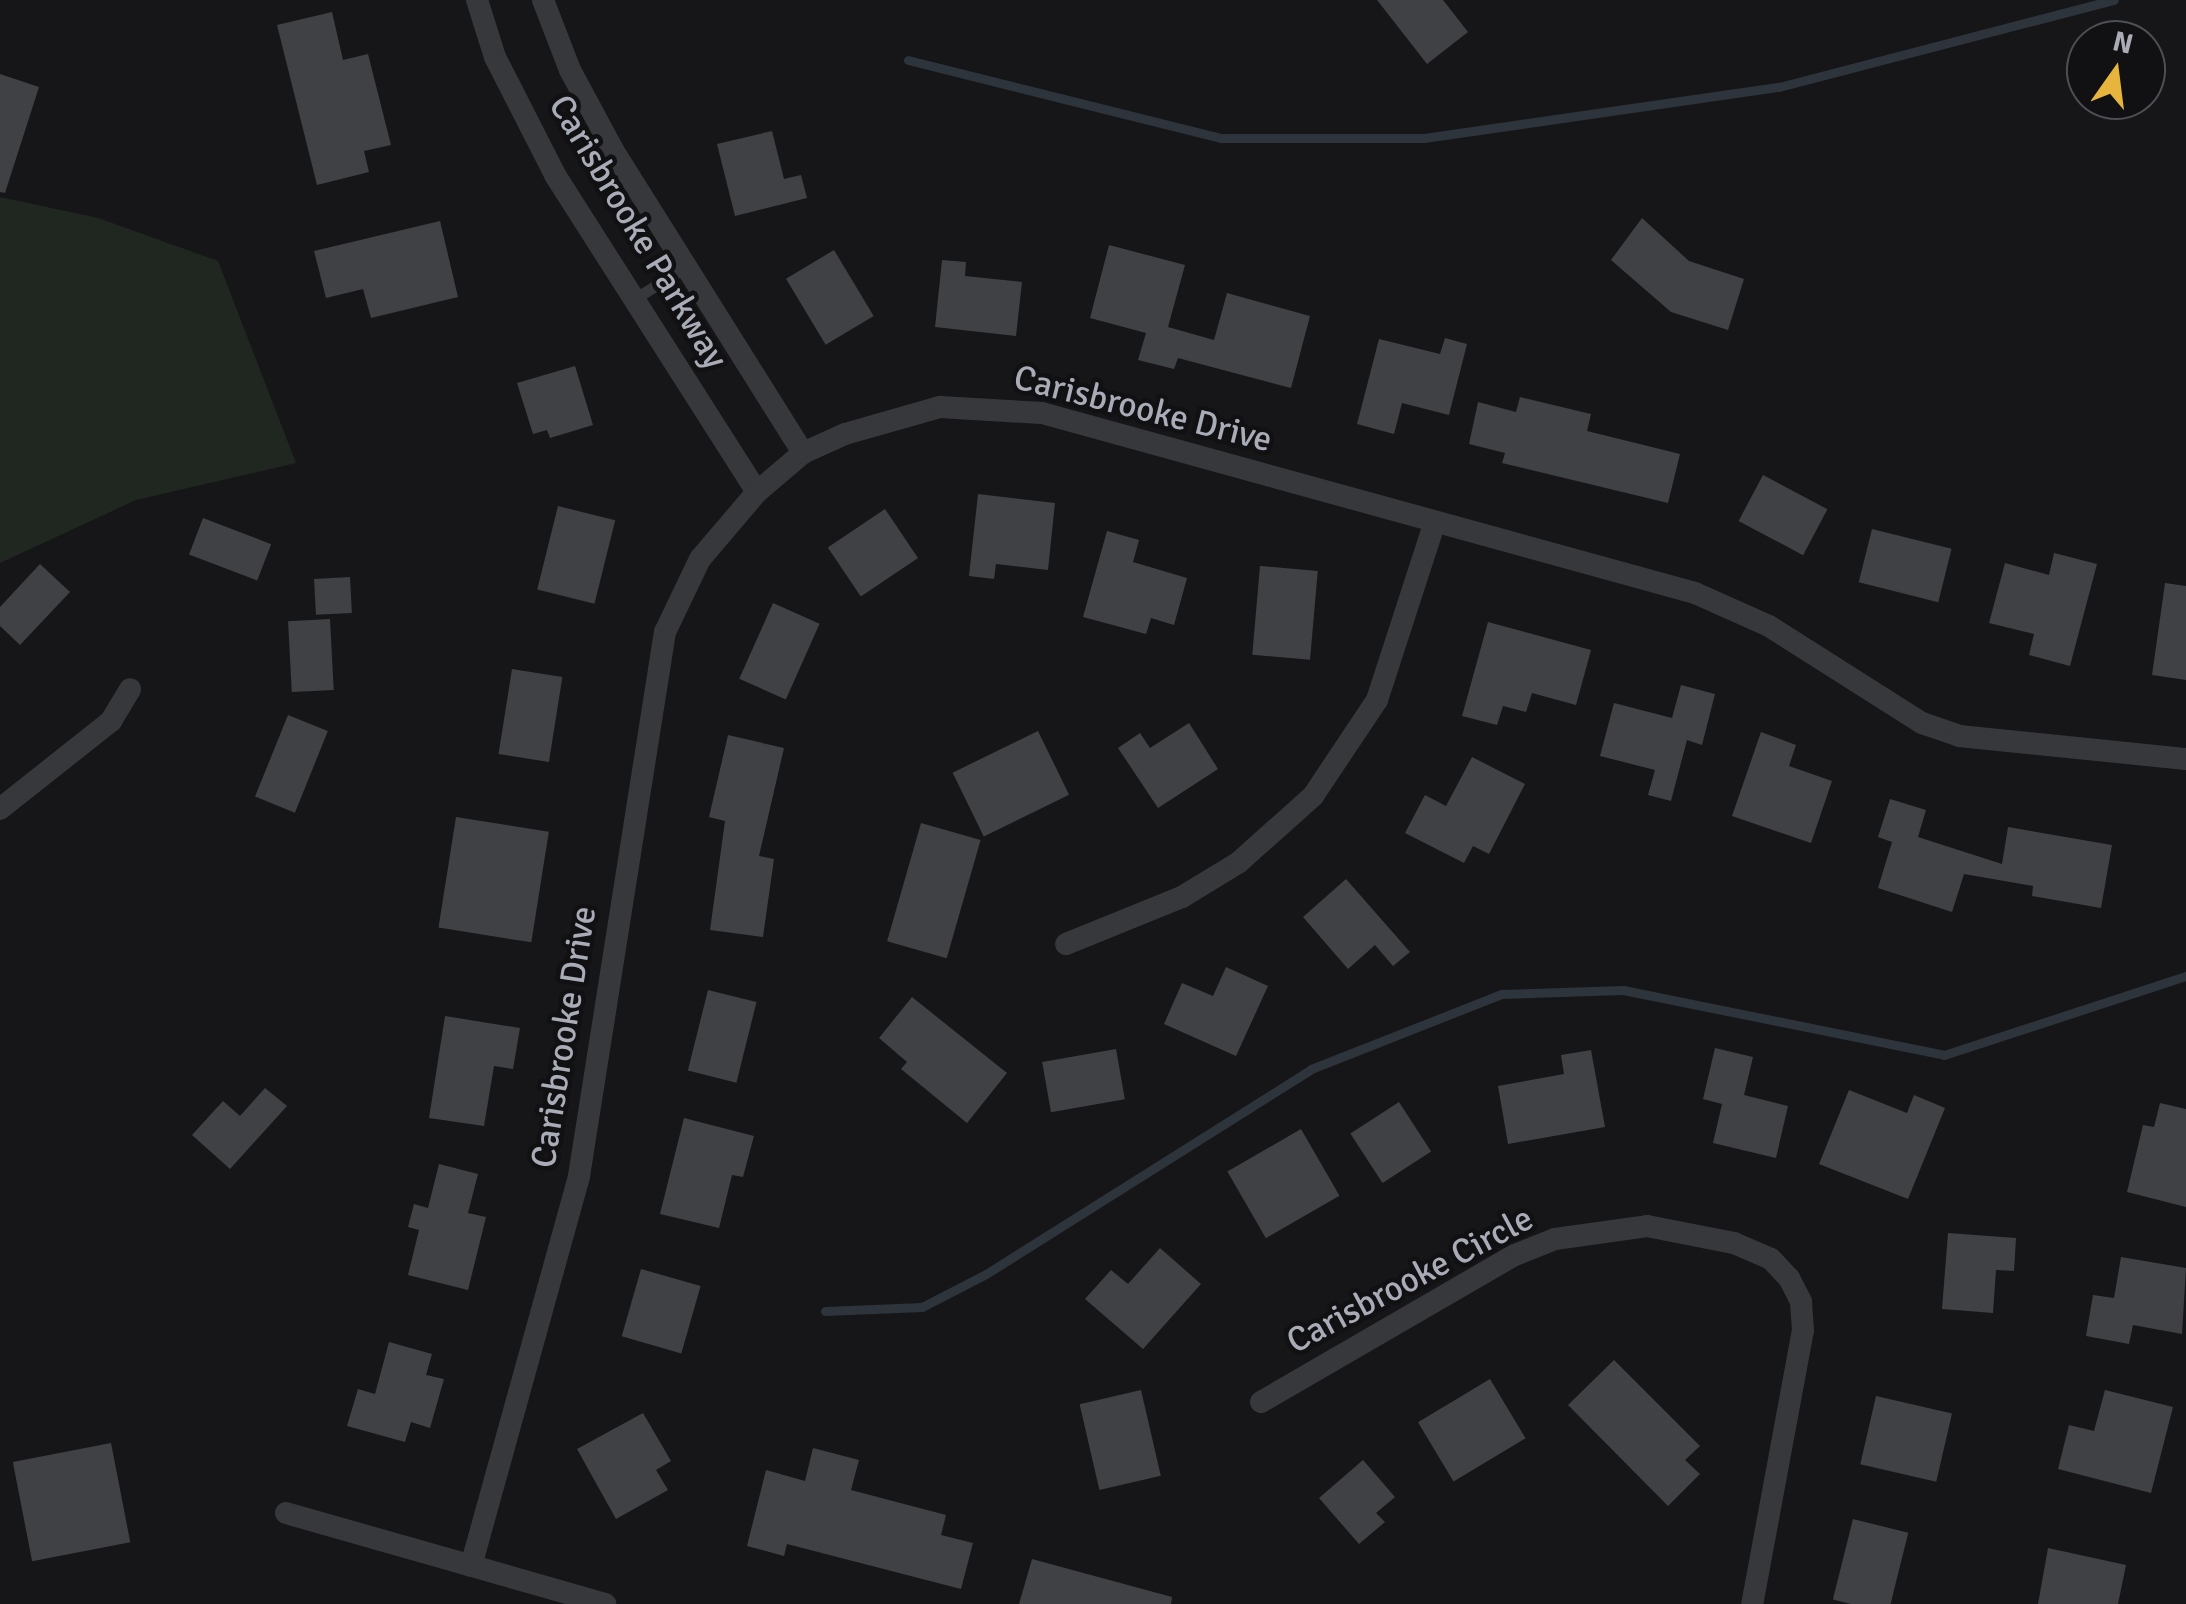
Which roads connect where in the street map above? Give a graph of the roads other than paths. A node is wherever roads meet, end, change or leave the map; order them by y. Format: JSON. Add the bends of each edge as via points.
{"nodes":[{"id":1,"x":477,"y":0,"type":"edge"},
{"id":2,"x":543,"y":0,"type":"edge"},
{"id":3,"x":686,"y":267,"type":"junction"},
{"id":4,"x":634,"y":298,"type":"junction"},
{"id":5,"x":803,"y":454,"type":"junction"},
{"id":6,"x":758,"y":492,"type":"junction"},
{"id":7,"x":1434,"y":522,"type":"junction"},
{"id":8,"x":130,"y":689,"type":"dead end"},
{"id":9,"x":2186,"y":759,"type":"edge"},
{"id":10,"x":0,"y":809,"type":"edge"},
{"id":11,"x":1066,"y":944,"type":"dead end"},
{"id":12,"x":1262,"y":1402,"type":"dead end"},
{"id":13,"x":286,"y":1513,"type":"dead end"},
{"id":14,"x":471,"y":1566,"type":"junction"},
{"id":15,"x":605,"y":1604,"type":"edge"},
{"id":16,"x":1752,"y":1604,"type":"edge"}],
"edges":[{"from":1,"to":4,"type":"street","name":"Carisbrooke Parkway","via":[[495,57],[555,175]]},
{"from":2,"to":3,"type":"street","name":"Carisbrooke Parkway","via":[[570,70]]},
{"from":3,"to":4,"type":"lane"},
{"from":3,"to":5,"type":"street","name":"Carisbrooke Parkway"},
{"from":4,"to":6,"type":"street","name":"Carisbrooke Parkway"},
{"from":5,"to":6,"type":"street","name":"Carisbrooke Drive"},
{"from":5,"to":7,"type":"street","name":"Carisbrooke Drive","via":[[892,419],[940,407],[990,407],[1042,413]]},
{"from":6,"to":14,"type":"street","name":"Carisbrooke Drive","via":[[700,559],[664,632],[579,1176]]},
{"from":7,"to":9,"type":"street","name":"Carisbrooke Drive","via":[[1736,609],[1922,723],[1959,736]]},
{"from":7,"to":11,"type":"street","via":[[1377,700],[1313,796],[1238,864]]},
{"from":8,"to":10,"type":"street","via":[[111,721]]},
{"from":12,"to":16,"type":"street","name":"Carisbrooke Circle","via":[[1515,1254],[1555,1239],[1647,1226],[1734,1243],[1770,1259],[1802,1302],[1803,1330]]},
{"from":13,"to":14,"type":"street"},
{"from":14,"to":15,"type":"street"}]}
